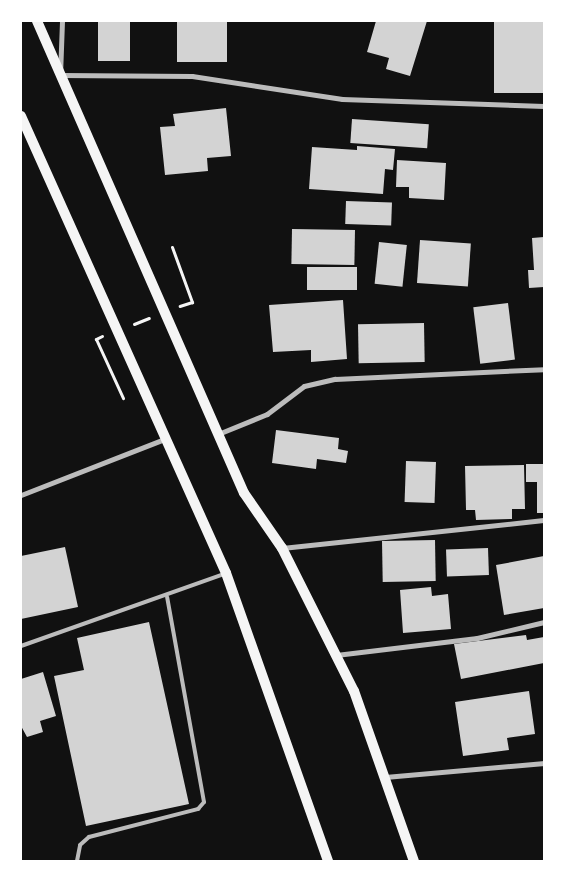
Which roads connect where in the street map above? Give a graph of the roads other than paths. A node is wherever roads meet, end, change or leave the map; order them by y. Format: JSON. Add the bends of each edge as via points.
{"nodes":[{"id":1,"x":37,"y":21,"type":"edge"},
{"id":2,"x":62,"y":21,"type":"edge"},
{"id":3,"x":60,"y":74,"type":"junction"},
{"id":4,"x":544,"y":106,"type":"edge"},
{"id":5,"x":21,"y":116,"type":"edge"},
{"id":6,"x":544,"y":369,"type":"edge"},
{"id":7,"x":218,"y":434,"type":"junction"},
{"id":8,"x":164,"y":439,"type":"junction"},
{"id":9,"x":21,"y":495,"type":"edge"},
{"id":10,"x":544,"y":520,"type":"edge"},
{"id":11,"x":282,"y":548,"type":"junction"},
{"id":12,"x":226,"y":574,"type":"junction"},
{"id":13,"x":167,"y":597,"type":"junction"},
{"id":14,"x":544,"y":622,"type":"edge"},
{"id":15,"x":21,"y":646,"type":"edge"},
{"id":16,"x":336,"y":655,"type":"junction"},
{"id":17,"x":544,"y":763,"type":"edge"},
{"id":18,"x":386,"y":777,"type":"junction"},
{"id":19,"x":77,"y":861,"type":"edge"},
{"id":20,"x":328,"y":861,"type":"edge"},
{"id":21,"x":414,"y":861,"type":"edge"}],
"edges":[{"from":1,"to":3,"type":"main road"},
{"from":2,"to":3,"type":"street"},
{"from":3,"to":4,"type":"street","via":[[192,76],[342,99]]},
{"from":3,"to":7,"type":"main road"},
{"from":5,"to":8,"type":"main road"},
{"from":6,"to":7,"type":"street","via":[[335,379],[304,386],[267,414]]},
{"from":7,"to":11,"type":"main road","via":[[244,492]]},
{"from":8,"to":9,"type":"street"},
{"from":8,"to":12,"type":"main road"},
{"from":10,"to":11,"type":"street"},
{"from":11,"to":16,"type":"main road"},
{"from":12,"to":13,"type":"lane"},
{"from":12,"to":20,"type":"main road"},
{"from":13,"to":15,"type":"lane"},
{"from":13,"to":19,"type":"lane","via":[[204,802],[198,809],[89,837],[80,845]]},
{"from":14,"to":16,"type":"street","via":[[468,640]]},
{"from":16,"to":18,"type":"main road","via":[[354,691]]},
{"from":17,"to":18,"type":"street"},
{"from":18,"to":21,"type":"main road"}]}
